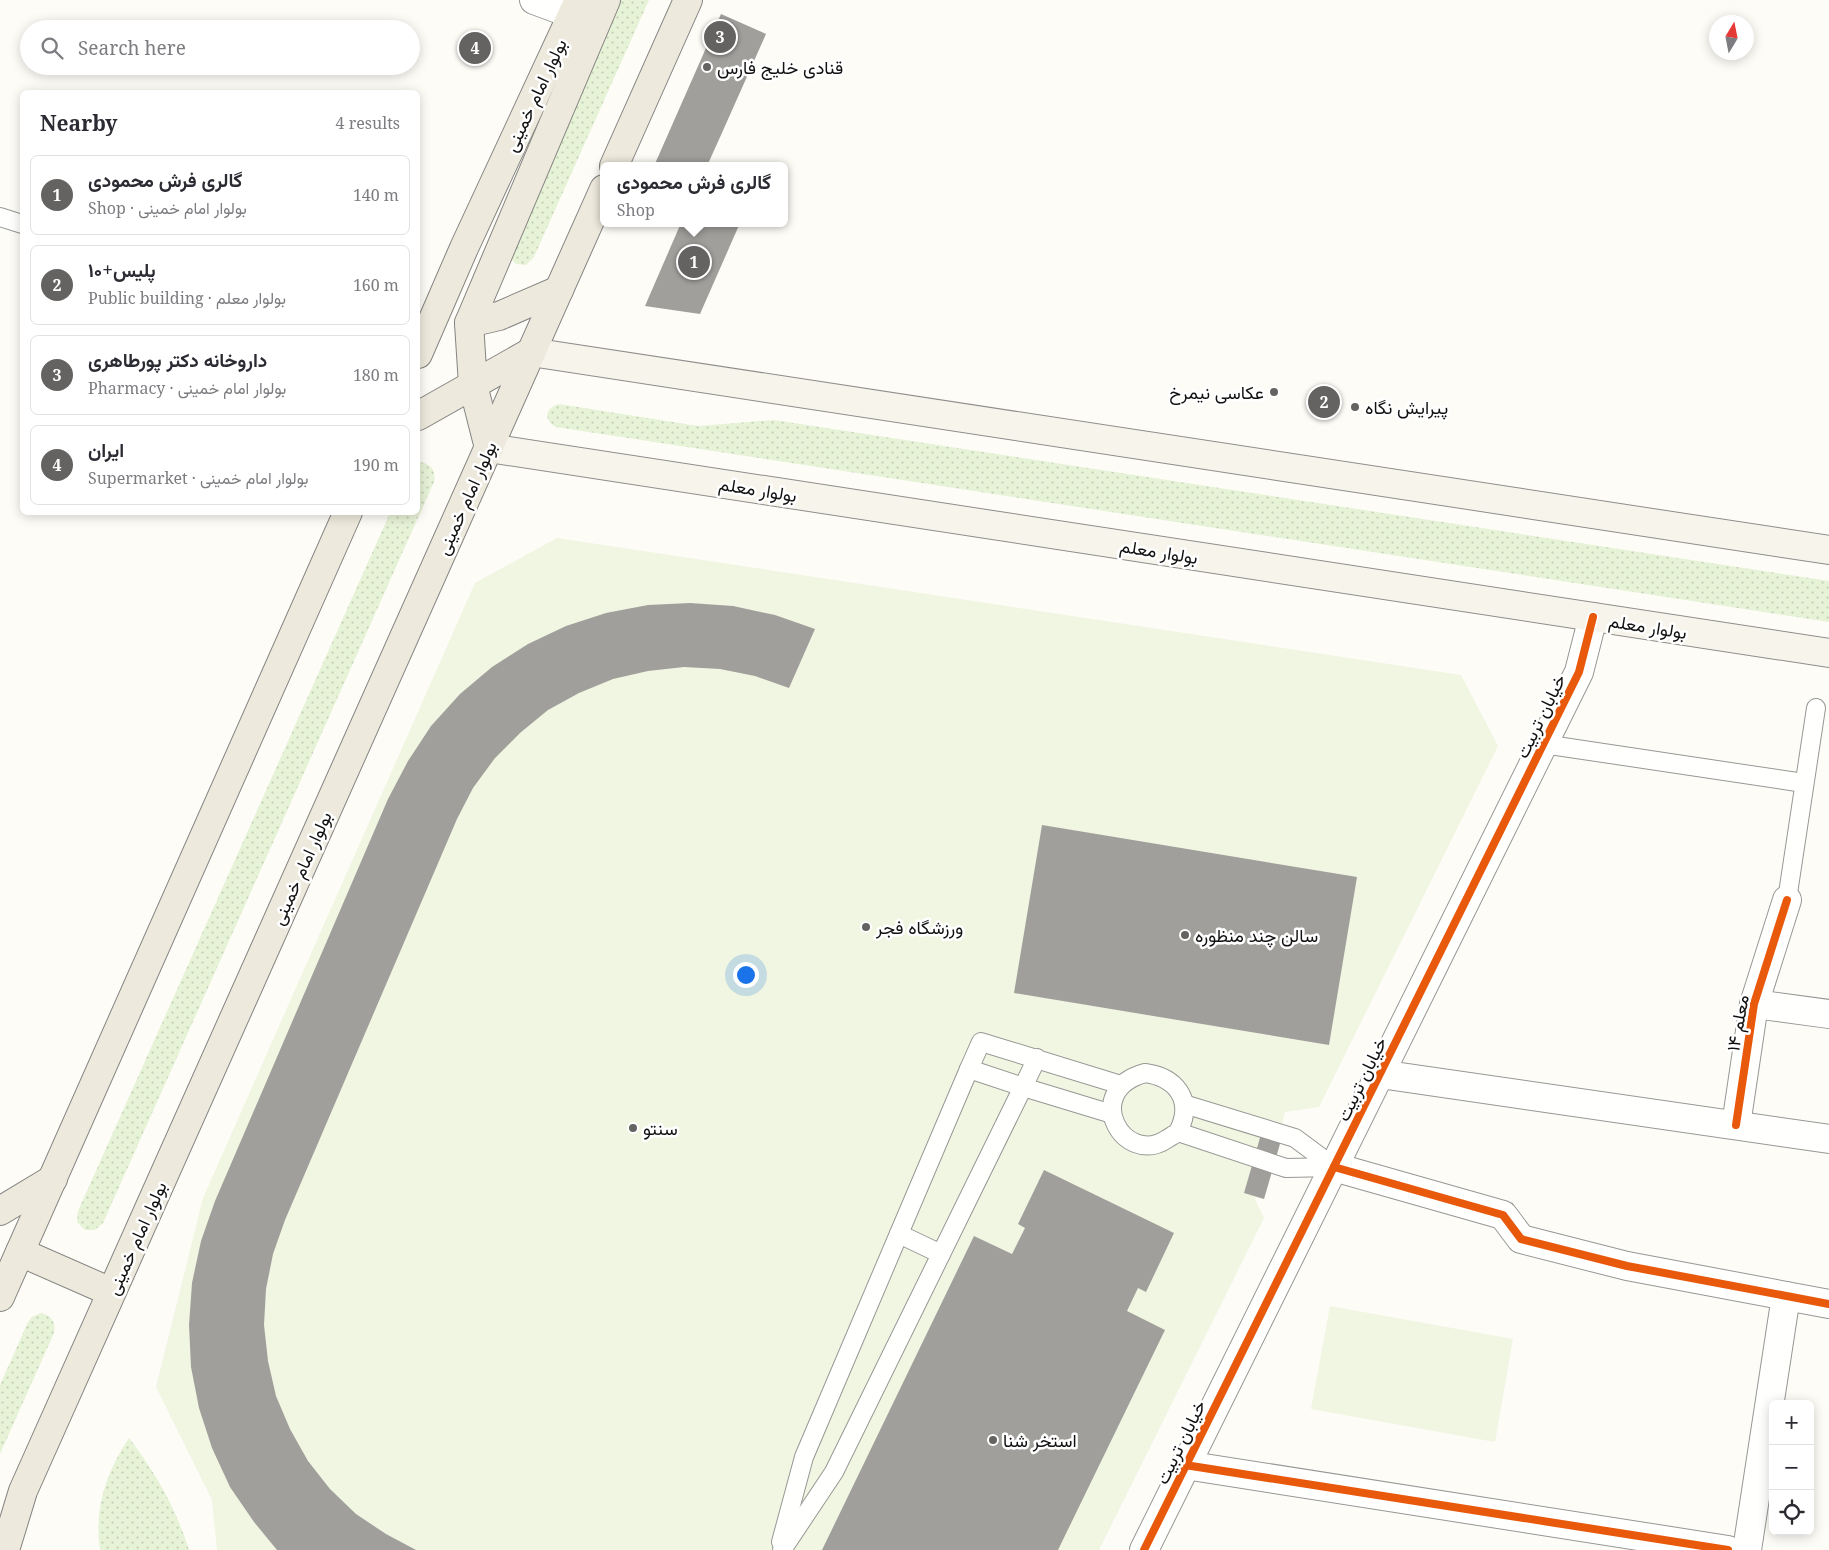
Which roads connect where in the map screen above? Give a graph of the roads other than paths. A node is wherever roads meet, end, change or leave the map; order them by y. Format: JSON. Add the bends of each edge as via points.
{"nodes":[{"id":1,"x":534,"y":0,"type":"edge"},
{"id":2,"x":606,"y":0,"type":"edge"},
{"id":3,"x":688,"y":0,"type":"edge"},
{"id":4,"x":576,"y":7,"type":"edge"},
{"id":5,"x":616,"y":162,"type":"edge"},
{"id":6,"x":600,"y":198,"type":"edge"},
{"id":7,"x":0,"y":217,"type":"edge"},
{"id":8,"x":20,"y":223,"type":"edge"},
{"id":9,"x":559,"y":290,"type":"junction"},
{"id":10,"x":469,"y":323,"type":"junction"},
{"id":11,"x":420,"y":349,"type":"edge"},
{"id":12,"x":531,"y":352,"type":"junction"},
{"id":13,"x":473,"y":384,"type":"junction"},
{"id":14,"x":420,"y":415,"type":"edge"},
{"id":15,"x":488,"y":448,"type":"junction"},
{"id":16,"x":347,"y":515,"type":"edge"},
{"id":17,"x":1829,"y":550,"type":"edge"},
{"id":18,"x":1593,"y":617,"type":"junction"},
{"id":19,"x":1829,"y":653,"type":"edge"},
{"id":20,"x":1816,"y":708,"type":"dead end"},
{"id":21,"x":1543,"y":744,"type":"junction"},
{"id":22,"x":1804,"y":783,"type":"junction"},
{"id":23,"x":1787,"y":900,"type":"joint"},
{"id":24,"x":1754,"y":1004,"type":"junction"},
{"id":25,"x":1829,"y":1014,"type":"edge"},
{"id":26,"x":1036,"y":1058,"type":"junction"},
{"id":27,"x":969,"y":1070,"type":"junction"},
{"id":28,"x":1380,"y":1074,"type":"junction"},
{"id":29,"x":1121,"y":1085,"type":"junction"},
{"id":30,"x":1023,"y":1086,"type":"junction"},
{"id":31,"x":1184,"y":1104,"type":"junction"},
{"id":32,"x":1112,"y":1114,"type":"junction"},
{"id":33,"x":1736,"y":1125,"type":"junction"},
{"id":34,"x":1178,"y":1132,"type":"junction"},
{"id":35,"x":1829,"y":1139,"type":"edge"},
{"id":36,"x":1334,"y":1167,"type":"junction"},
{"id":37,"x":53,"y":1179,"type":"junction"},
{"id":38,"x":0,"y":1211,"type":"edge"},
{"id":39,"x":899,"y":1234,"type":"junction"},
{"id":40,"x":20,"y":1252,"type":"junction"},
{"id":41,"x":941,"y":1254,"type":"junction"},
{"id":42,"x":111,"y":1292,"type":"junction"},
{"id":43,"x":1786,"y":1296,"type":"junction"},
{"id":44,"x":0,"y":1297,"type":"edge"},
{"id":45,"x":1829,"y":1304,"type":"edge"},
{"id":46,"x":1186,"y":1465,"type":"junction"},
{"id":47,"x":1668,"y":1545,"type":"edge"},
{"id":48,"x":4,"y":1550,"type":"edge"},
{"id":49,"x":780,"y":1550,"type":"edge"},
{"id":50,"x":1144,"y":1550,"type":"edge"},
{"id":51,"x":1728,"y":1550,"type":"edge"},
{"id":52,"x":1747,"y":1550,"type":"edge"}],
"edges":[{"from":1,"to":4,"type":"street"},
{"from":2,"to":10,"type":"main road"},
{"from":3,"to":5,"type":"main road"},
{"from":4,"to":11,"type":"main road","name":"بولوار امام خمینی"},
{"from":6,"to":9,"type":"main road","name":"بولوار امام خمینی"},
{"from":7,"to":8,"type":"lane"},
{"from":9,"to":10,"type":"main road","via":[[499,316]]},
{"from":9,"to":12,"type":"main road","name":"بولوار امام خمینی"},
{"from":10,"to":13,"type":"main road"},
{"from":12,"to":13,"type":"main road"},
{"from":12,"to":15,"type":"main road","name":"بولوار امام خمینی"},
{"from":12,"to":17,"type":"main road"},
{"from":13,"to":14,"type":"main road"},
{"from":13,"to":15,"type":"main road"},
{"from":15,"to":18,"type":"main road","name":"بولوار معلم"},
{"from":15,"to":42,"type":"main road","name":"بولوار امام خمینی"},
{"from":16,"to":37,"type":"main road"},
{"from":18,"to":19,"type":"main road","name":"بولوار معلم"},
{"from":18,"to":21,"type":"street","name":"خیابان تربیت","via":[[1579,672]]},
{"from":20,"to":22,"type":"lane","name":"معلم ۱۴"},
{"from":21,"to":22,"type":"lane"},
{"from":21,"to":28,"type":"street","name":"خیابان تربیت"},
{"from":22,"to":23,"type":"lane","name":"معلم ۱۴"},
{"from":23,"to":24,"type":"street","name":"معلم ۱۴"},
{"from":24,"to":25,"type":"street"},
{"from":24,"to":33,"type":"street","name":"معلم ۱۴"},
{"from":26,"to":27,"type":"lane","via":[[981,1042]]},
{"from":26,"to":29,"type":"lane"},
{"from":26,"to":30,"type":"lane"},
{"from":27,"to":30,"type":"lane"},
{"from":27,"to":39,"type":"lane"},
{"from":28,"to":33,"type":"street"},
{"from":28,"to":36,"type":"street","name":"خیابان تربیت"},
{"from":29,"to":31,"type":"lane","via":[[1132,1076],[1158,1075],[1179,1091]]},
{"from":29,"to":32,"type":"lane","via":[[1115,1094]]},
{"from":30,"to":32,"type":"lane"},
{"from":30,"to":41,"type":"lane"},
{"from":31,"to":34,"type":"lane"},
{"from":31,"to":36,"type":"lane","via":[[1295,1138]]},
{"from":32,"to":34,"type":"lane","via":[[1125,1137],[1137,1143],[1163,1142]]},
{"from":33,"to":35,"type":"street"},
{"from":34,"to":36,"type":"lane","via":[[1286,1168]]},
{"from":36,"to":43,"type":"street","via":[[1504,1215],[1521,1239],[1627,1266]]},
{"from":36,"to":46,"type":"street","name":"خیابان تربیت"},
{"from":37,"to":38,"type":"main road"},
{"from":37,"to":40,"type":"main road"},
{"from":39,"to":41,"type":"lane"},
{"from":39,"to":49,"type":"lane","via":[[804,1457]]},
{"from":40,"to":42,"type":"main road"},
{"from":40,"to":44,"type":"main road"},
{"from":41,"to":49,"type":"lane","via":[[834,1472]]},
{"from":42,"to":48,"type":"main road","name":"بولوار امام خمینی","via":[[23,1491]]},
{"from":43,"to":45,"type":"street"},
{"from":43,"to":52,"type":"street"},
{"from":46,"to":47,"type":"street"},
{"from":46,"to":50,"type":"street","name":"خیابان تربیت"},
{"from":47,"to":51,"type":"street"}]}
